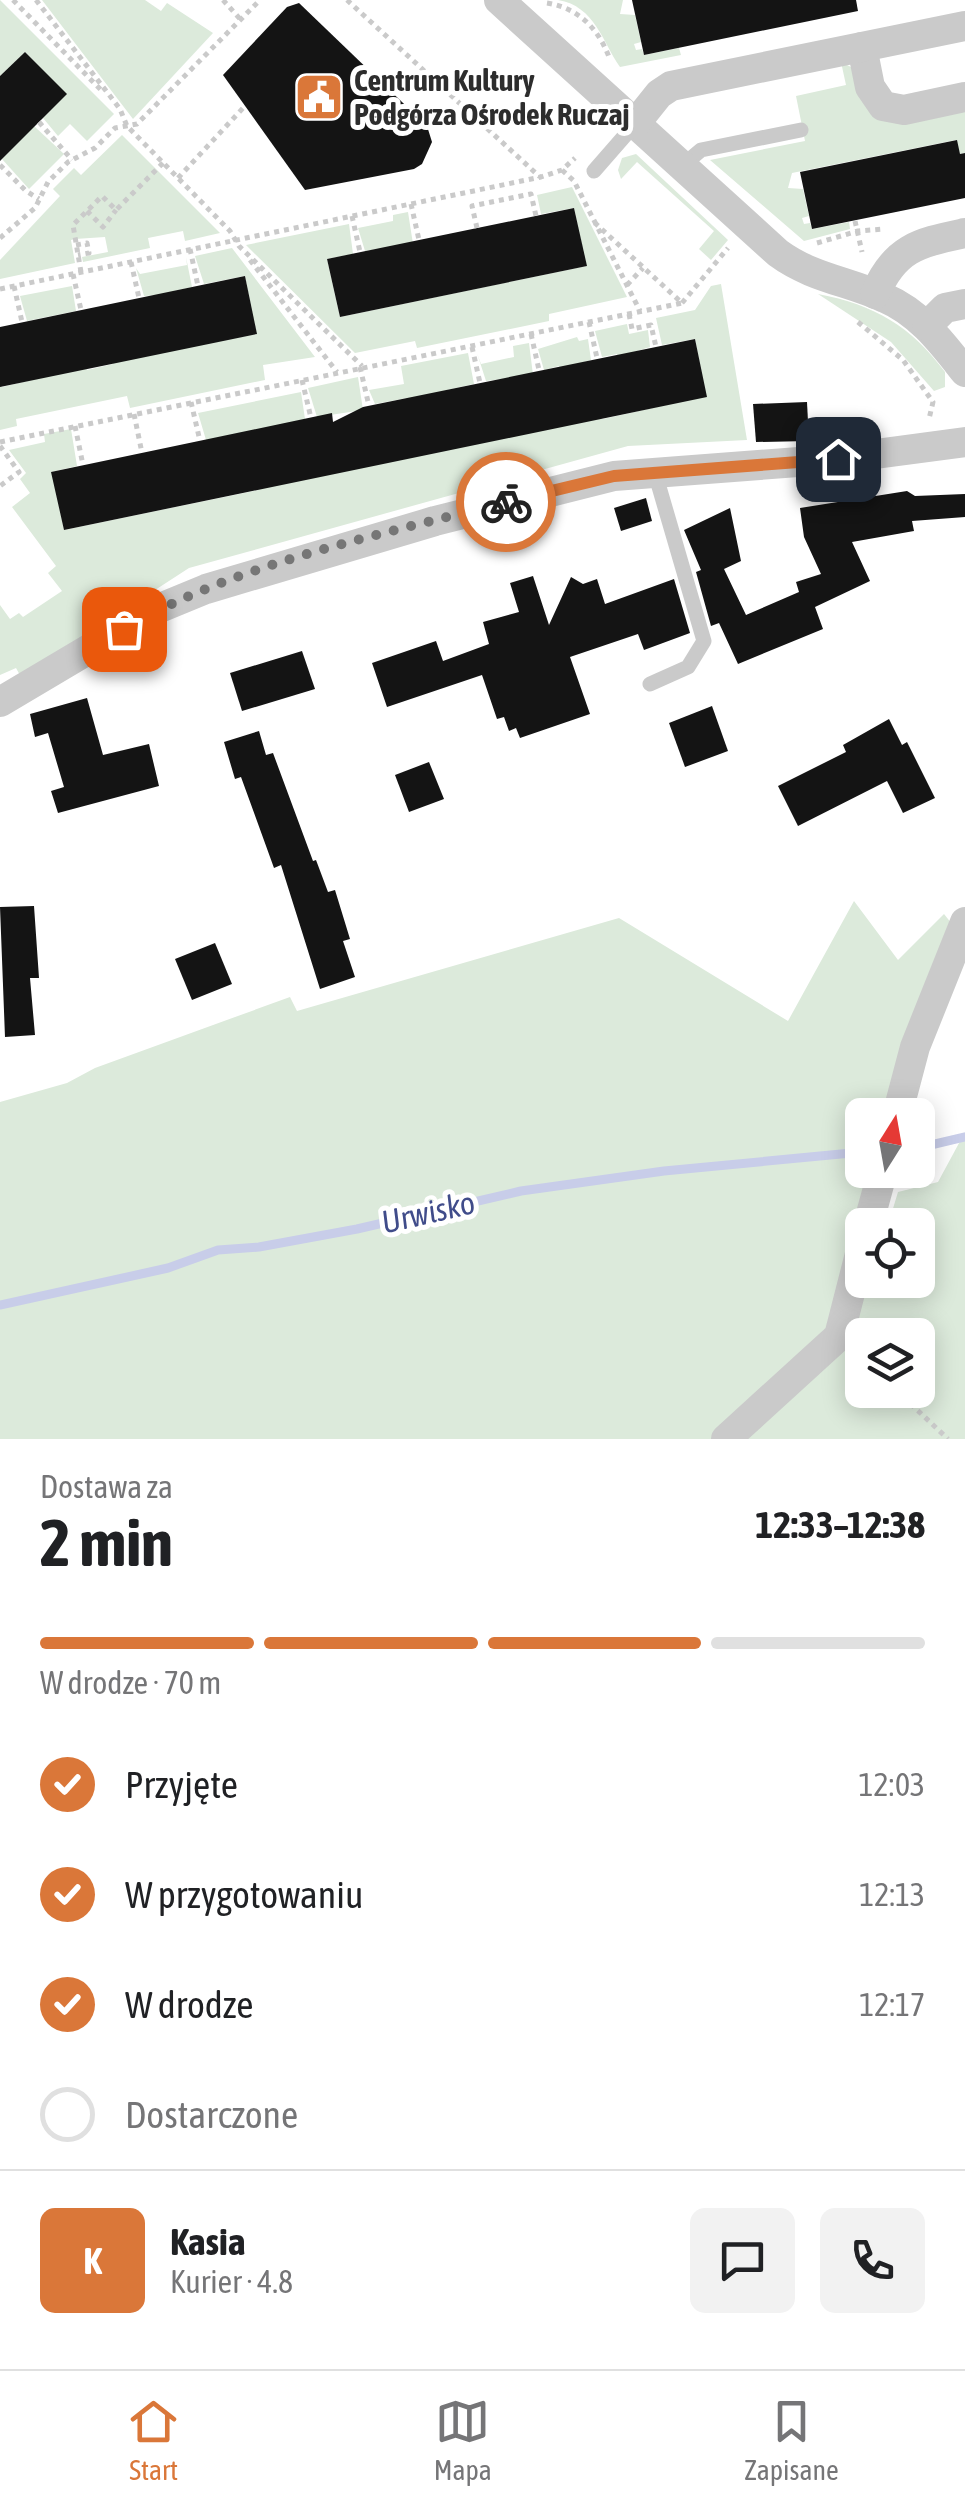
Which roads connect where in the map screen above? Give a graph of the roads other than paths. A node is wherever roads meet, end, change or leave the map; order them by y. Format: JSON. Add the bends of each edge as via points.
{"nodes":[{"id":1,"x":502,"y":1,"type":"edge"},
{"id":2,"x":965,"y":26,"type":"edge"},
{"id":3,"x":862,"y":47,"type":"junction"},
{"id":4,"x":965,"y":98,"type":"edge"},
{"id":5,"x":635,"y":124,"type":"junction"},
{"id":6,"x":800,"y":130,"type":"dead end"},
{"id":7,"x":682,"y":166,"type":"junction"},
{"id":8,"x":594,"y":171,"type":"dead end"},
{"id":9,"x":965,"y":233,"type":"edge"},
{"id":10,"x":875,"y":294,"type":"junction"},
{"id":11,"x":965,"y":304,"type":"edge"},
{"id":12,"x":927,"y":326,"type":"junction"},
{"id":13,"x":965,"y":372,"type":"edge"},
{"id":14,"x":965,"y":442,"type":"edge"},
{"id":15,"x":655,"y":473,"type":"junction"},
{"id":16,"x":650,"y":684,"type":"dead end"},
{"id":17,"x":0,"y":702,"type":"edge"},
{"id":18,"x":965,"y":922,"type":"edge"},
{"id":19,"x":902,"y":1098,"type":"edge"},
{"id":20,"x":849,"y":1298,"type":"edge"},
{"id":21,"x":726,"y":1439,"type":"edge"}],
"edges":[{"from":1,"to":5,"type":"street"},
{"from":2,"to":3,"type":"street"},
{"from":3,"to":4,"type":"street","via":[[870,87],[882,106],[904,110]]},
{"from":3,"to":5,"type":"street","via":[[671,86]]},
{"from":5,"to":7,"type":"street"},
{"from":5,"to":8,"type":"lane"},
{"from":6,"to":7,"type":"lane","via":[[702,150]]},
{"from":7,"to":10,"type":"street","via":[[793,264]]},
{"from":9,"to":10,"type":"street","via":[[908,248]]},
{"from":10,"to":12,"type":"street"},
{"from":11,"to":12,"type":"street","via":[[945,308]]},
{"from":12,"to":13,"type":"street"},
{"from":14,"to":15,"type":"street"},
{"from":15,"to":16,"type":"lane","via":[[704,632],[702,650],[688,667]]},
{"from":15,"to":17,"type":"street","via":[[534,495],[206,589],[155,610]]},
{"from":18,"to":19,"type":"street"},
{"from":20,"to":21,"type":"street","via":[[839,1336]]}]}
